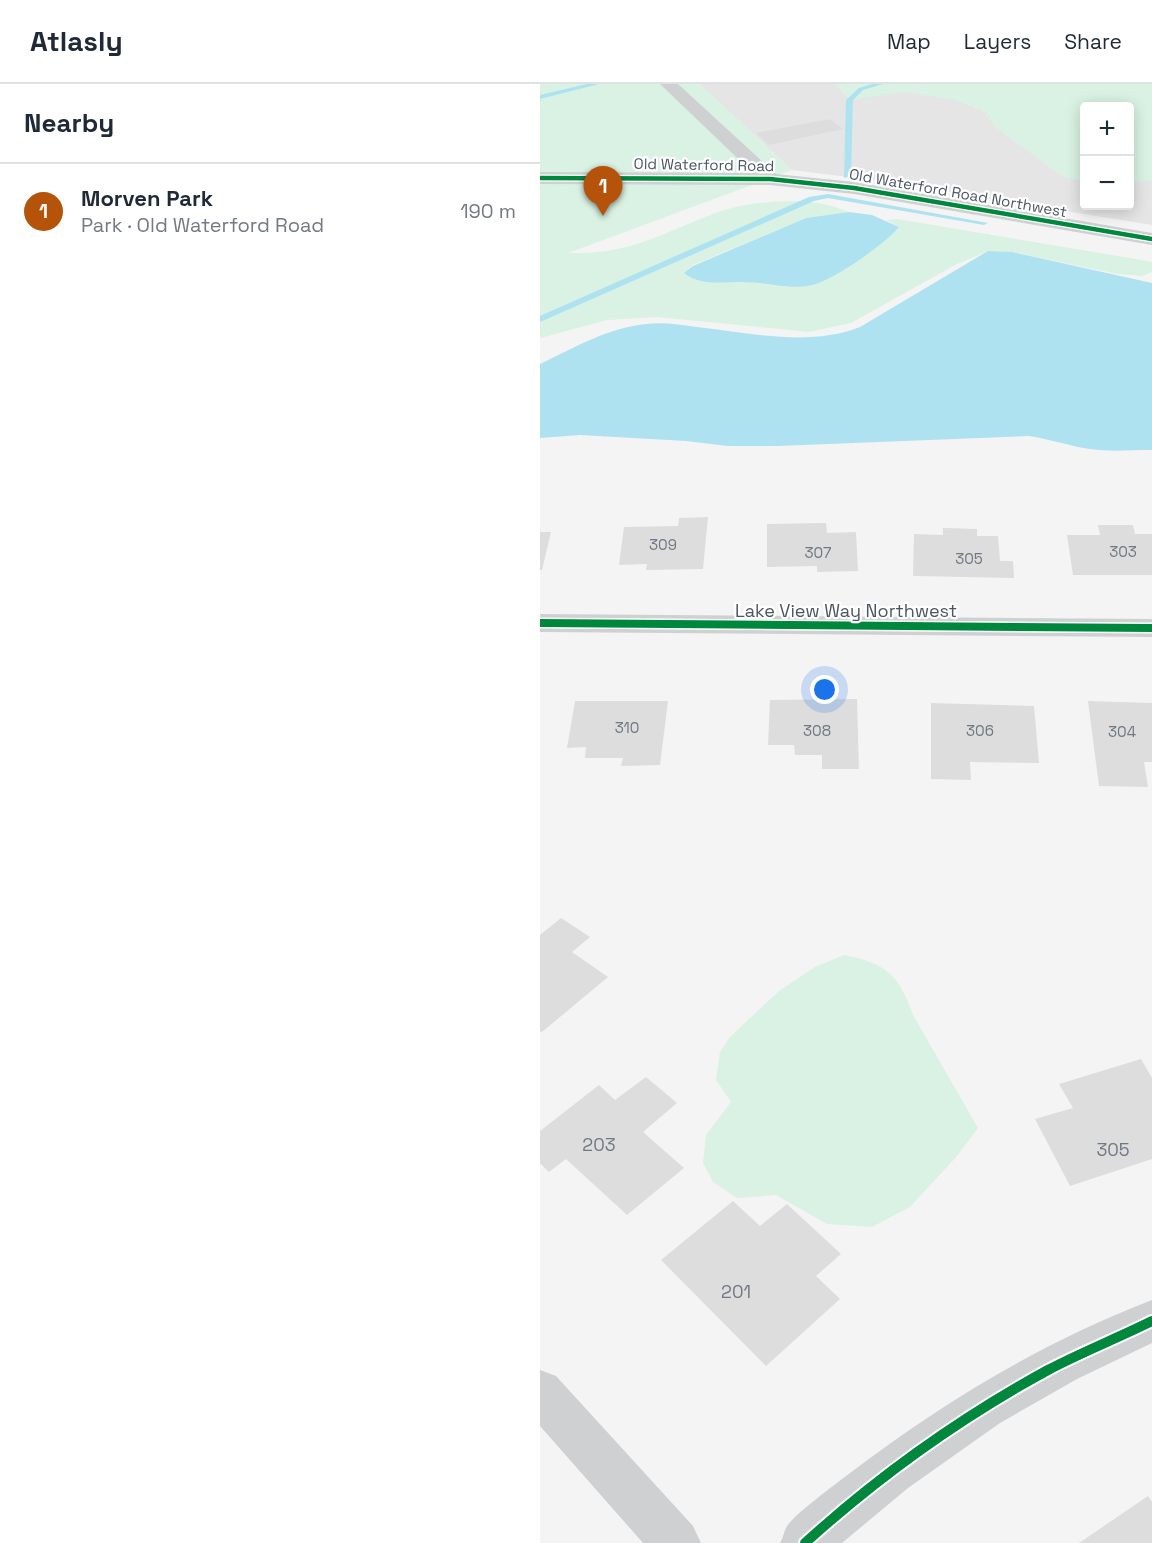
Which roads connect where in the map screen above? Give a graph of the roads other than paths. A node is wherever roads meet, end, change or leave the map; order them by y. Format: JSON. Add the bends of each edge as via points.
{"nodes":[{"id":1,"x":668,"y":84,"type":"edge"},
{"id":2,"x":540,"y":178,"type":"edge"},
{"id":3,"x":770,"y":179,"type":"junction"},
{"id":4,"x":830,"y":185,"type":"joint"},
{"id":5,"x":1152,"y":239,"type":"edge"},
{"id":6,"x":540,"y":623,"type":"edge"},
{"id":7,"x":1152,"y":628,"type":"edge"},
{"id":8,"x":1152,"y":1321,"type":"edge"},
{"id":9,"x":540,"y":1392,"type":"edge"},
{"id":10,"x":676,"y":1543,"type":"edge"},
{"id":11,"x":805,"y":1543,"type":"edge"}],
"edges":[{"from":1,"to":3,"type":"street"},
{"from":2,"to":3,"type":"street","name":"Old Waterford Road"},
{"from":3,"to":4,"type":"street","name":"Old Waterford Road"},
{"from":4,"to":5,"type":"street","name":"Old Waterford Road Northwest"},
{"from":6,"to":7,"type":"street","name":"Lake View Way Northwest"},
{"from":8,"to":11,"type":"street","via":[[1048,1370],[939,1436],[830,1519]]},
{"from":9,"to":10,"type":"street"}]}
